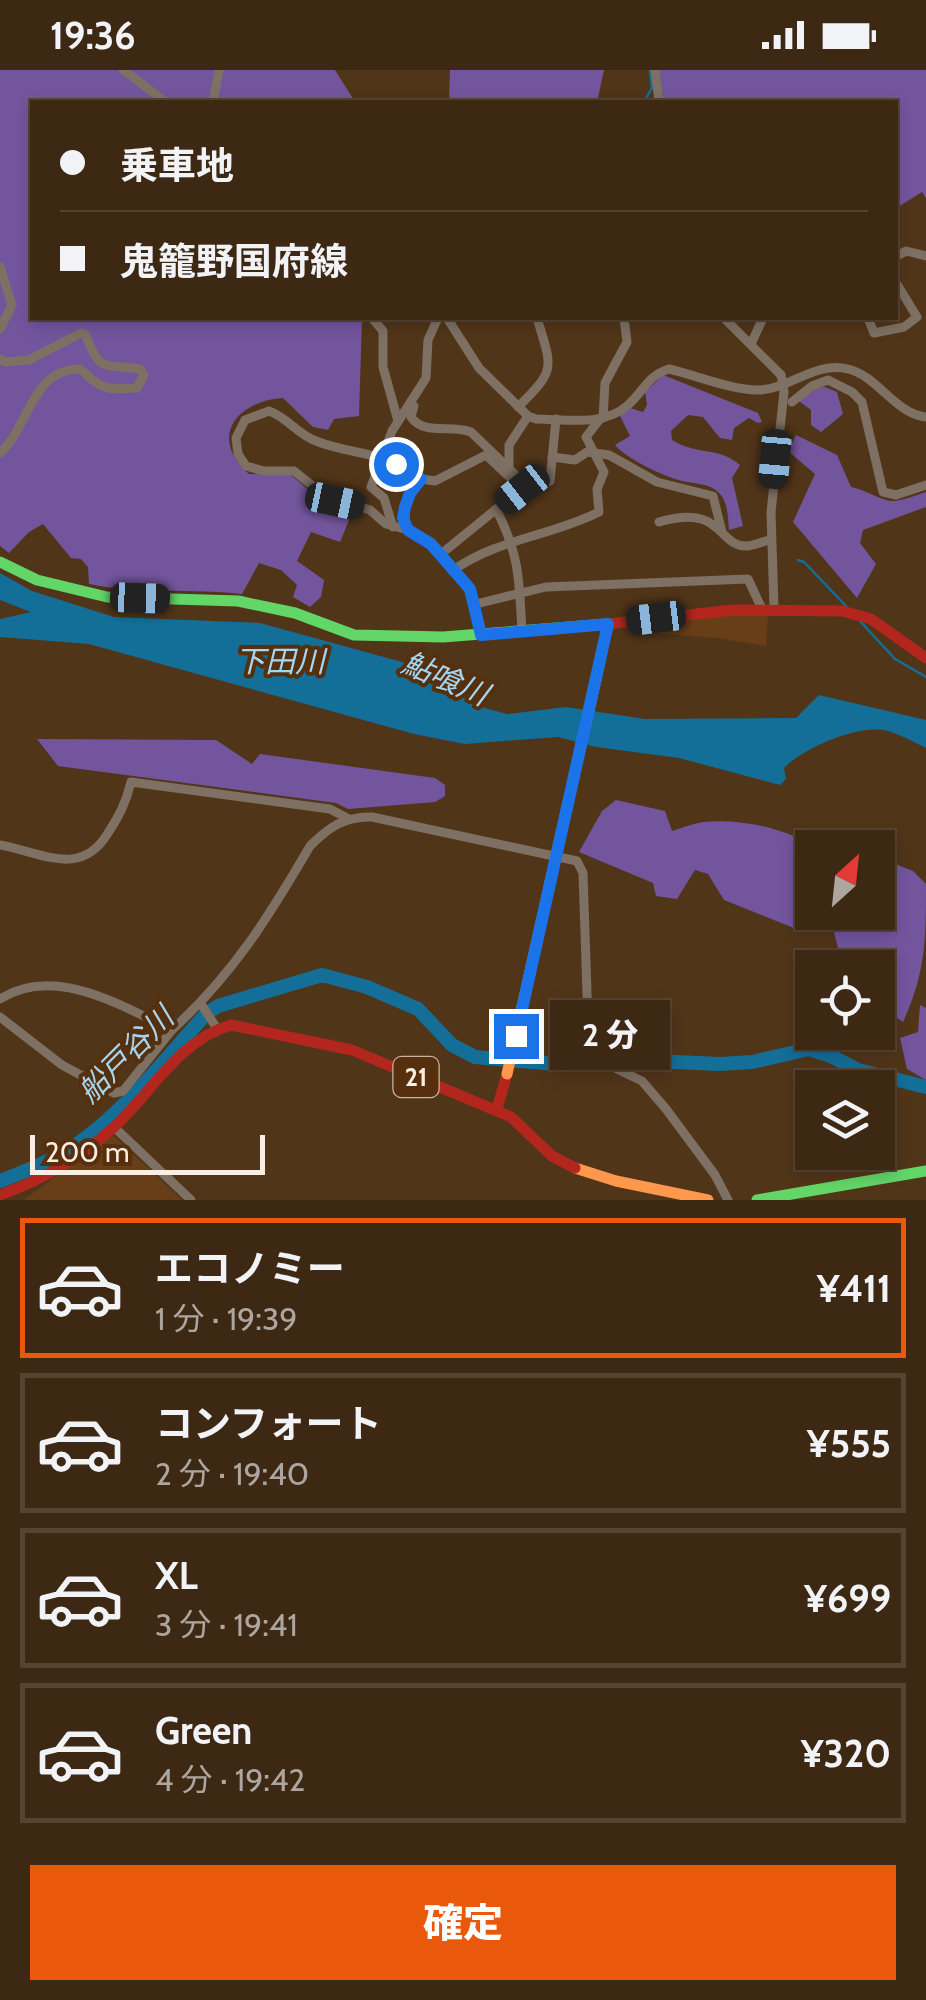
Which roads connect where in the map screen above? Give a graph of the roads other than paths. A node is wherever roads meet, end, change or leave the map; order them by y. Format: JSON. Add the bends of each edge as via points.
{"nodes":[{"id":1,"x":123,"y":70,"type":"edge"},
{"id":2,"x":219,"y":70,"type":"edge"},
{"id":3,"x":654,"y":70,"type":"edge"},
{"id":4,"x":163,"y":100,"type":"edge"},
{"id":5,"x":213,"y":100,"type":"edge"},
{"id":6,"x":659,"y":100,"type":"edge"},
{"id":7,"x":898,"y":256,"type":"edge"},
{"id":8,"x":926,"y":256,"type":"edge"},
{"id":9,"x":0,"y":267,"type":"edge"},
{"id":10,"x":898,"y":286,"type":"edge"},
{"id":11,"x":374,"y":320,"type":"edge"},
{"id":12,"x":437,"y":320,"type":"edge"},
{"id":13,"x":447,"y":320,"type":"edge"},
{"id":14,"x":539,"y":320,"type":"edge"},
{"id":15,"x":624,"y":320,"type":"edge"},
{"id":16,"x":726,"y":320,"type":"edge"},
{"id":17,"x":762,"y":320,"type":"edge"},
{"id":18,"x":869,"y":320,"type":"edge"},
{"id":19,"x":0,"y":329,"type":"edge"},
{"id":20,"x":751,"y":344,"type":"junction"},
{"id":21,"x":0,"y":359,"type":"edge"},
{"id":22,"x":828,"y":368,"type":"junction"},
{"id":23,"x":792,"y":402,"type":"junction"},
{"id":24,"x":410,"y":403,"type":"junction"},
{"id":25,"x":518,"y":406,"type":"junction"},
{"id":26,"x":528,"y":416,"type":"junction"},
{"id":27,"x":926,"y":417,"type":"edge"},
{"id":28,"x":556,"y":419,"type":"junction"},
{"id":29,"x":601,"y":419,"type":"junction"},
{"id":30,"x":398,"y":421,"type":"junction"},
{"id":31,"x":778,"y":425,"type":"junction"},
{"id":32,"x":592,"y":452,"type":"junction"},
{"id":33,"x":0,"y":453,"type":"edge"},
{"id":34,"x":380,"y":457,"type":"junction"},
{"id":35,"x":552,"y":457,"type":"junction"},
{"id":36,"x":508,"y":466,"type":"junction"},
{"id":37,"x":421,"y":479,"type":"junction"},
{"id":38,"x":926,"y":485,"type":"edge"},
{"id":39,"x":524,"y":487,"type":"junction"},
{"id":40,"x":496,"y":509,"type":"junction"},
{"id":41,"x":660,"y":522,"type":"dead end"},
{"id":42,"x":394,"y":527,"type":"junction"},
{"id":43,"x":408,"y":530,"type":"junction"},
{"id":44,"x":722,"y":532,"type":"junction"},
{"id":45,"x":770,"y":540,"type":"junction"},
{"id":46,"x":513,"y":542,"type":"junction"},
{"id":47,"x":441,"y":554,"type":"junction"},
{"id":48,"x":0,"y":562,"type":"edge"},
{"id":49,"x":452,"y":571,"type":"junction"},
{"id":50,"x":520,"y":594,"type":"junction"},
{"id":51,"x":476,"y":604,"type":"junction"},
{"id":52,"x":768,"y":608,"type":"junction"},
{"id":53,"x":608,"y":624,"type":"junction"},
{"id":54,"x":522,"y":631,"type":"junction"},
{"id":55,"x":481,"y":635,"type":"junction"},
{"id":56,"x":926,"y":658,"type":"edge"},
{"id":57,"x":346,"y":818,"type":"junction"},
{"id":58,"x":0,"y":845,"type":"edge"},
{"id":59,"x":0,"y":999,"type":"edge"},
{"id":60,"x":208,"y":1014,"type":"junction"},
{"id":61,"x":0,"y":1017,"type":"edge"},
{"id":62,"x":172,"y":1030,"type":"junction"},
{"id":63,"x":496,"y":1109,"type":"junction"},
{"id":64,"x":114,"y":1127,"type":"junction"},
{"id":65,"x":926,"y":1171,"type":"edge"},
{"id":66,"x":643,"y":1187,"type":"junction"},
{"id":67,"x":0,"y":1195,"type":"edge"},
{"id":68,"x":191,"y":1200,"type":"edge"},
{"id":69,"x":637,"y":1200,"type":"edge"},
{"id":70,"x":708,"y":1200,"type":"edge"},
{"id":71,"x":728,"y":1200,"type":"edge"},
{"id":72,"x":757,"y":1200,"type":"edge"}],
"edges":[{"from":1,"to":4,"type":"street"},
{"from":2,"to":5,"type":"street"},
{"from":3,"to":6,"type":"street"},
{"from":7,"to":8,"type":"street"},
{"from":9,"to":19,"type":"street","via":[[12,306]]},
{"from":10,"to":18,"type":"street","via":[[917,317],[874,334]]},
{"from":11,"to":30,"type":"street","via":[[383,330],[383,368]]},
{"from":12,"to":24,"type":"street","via":[[428,340],[426,378]]},
{"from":13,"to":25,"type":"street","via":[[480,368]]},
{"from":14,"to":25,"type":"street","via":[[549,370]]},
{"from":15,"to":29,"type":"street","via":[[626,342],[605,383]]},
{"from":16,"to":20,"type":"street"},
{"from":17,"to":20,"type":"street"},
{"from":20,"to":31,"type":"street","bridge":true,"via":[[781,375]]},
{"from":21,"to":33,"type":"street","via":[[29,360],[81,333],[103,367],[140,369],[144,375],[137,388],[116,389],[100,387],[80,369],[59,373],[44,384]]},
{"from":22,"to":23,"type":"street","via":[[802,384]]},
{"from":22,"to":27,"type":"street","via":[[858,372]]},
{"from":22,"to":29,"type":"street","via":[[759,390],[668,370],[645,383],[625,408]]},
{"from":23,"to":31,"type":"street"},
{"from":23,"to":38,"type":"street","via":[[828,380],[852,392],[862,402],[883,492],[896,495]]},
{"from":24,"to":30,"type":"street"},
{"from":24,"to":36,"type":"street","via":[[414,424],[460,427]]},
{"from":25,"to":26,"type":"street"},
{"from":26,"to":28,"type":"street"},
{"from":26,"to":36,"type":"street","via":[[509,446]]},
{"from":28,"to":29,"type":"street"},
{"from":28,"to":35,"type":"street"},
{"from":29,"to":32,"type":"street","via":[[586,437]]},
{"from":30,"to":34,"type":"street"},
{"from":31,"to":45,"type":"street"},
{"from":32,"to":35,"type":"street","via":[[575,460]]},
{"from":32,"to":44,"type":"street","via":[[657,482],[713,496]]},
{"from":32,"to":46,"type":"street","via":[[604,472],[599,512]]},
{"from":34,"to":37,"type":"street"},
{"from":34,"to":42,"type":"street","via":[[371,487],[384,498]]},
{"from":34,"to":42,"type":"street","via":[[318,442],[269,410],[246,420],[236,438],[246,466],[294,471],[324,496],[362,507]]},
{"from":35,"to":39,"type":"street","via":[[550,481]]},
{"from":36,"to":39,"type":"street"},
{"from":37,"to":39,"type":"street","via":[[435,481],[486,456]]},
{"from":37,"to":43,"type":"street","via":[[405,507]]},
{"from":39,"to":40,"type":"street"},
{"from":40,"to":46,"type":"street"},
{"from":40,"to":47,"type":"street"},
{"from":41,"to":44,"type":"street","via":[[702,517]]},
{"from":42,"to":43,"type":"street"},
{"from":43,"to":47,"type":"street"},
{"from":44,"to":45,"type":"street","via":[[746,546]]},
{"from":45,"to":52,"type":"street"},
{"from":46,"to":49,"type":"street"},
{"from":46,"to":50,"type":"street"},
{"from":47,"to":49,"type":"street"},
{"from":48,"to":55,"type":"main road","via":[[37,580],[107,597],[238,602],[296,613],[354,635]]},
{"from":49,"to":51,"type":"street"},
{"from":50,"to":51,"type":"street"},
{"from":50,"to":52,"type":"street","via":[[748,579]]},
{"from":50,"to":54,"type":"street"},
{"from":51,"to":55,"type":"street"},
{"from":52,"to":53,"type":"main road"},
{"from":52,"to":56,"type":"main road","via":[[850,612],[880,624]]},
{"from":53,"to":54,"type":"main road"},
{"from":53,"to":63,"type":"main road","bridge":true},
{"from":54,"to":55,"type":"main road"},
{"from":57,"to":58,"type":"street","via":[[330,808],[131,782],[125,807],[88,857],[74,861]]},
{"from":57,"to":60,"type":"street","via":[[310,846]]},
{"from":57,"to":71,"type":"street","via":[[372,817],[582,865],[586,1016],[618,1069],[642,1081],[666,1109]]},
{"from":59,"to":62,"type":"street","via":[[26,986],[71,989],[102,996]]},
{"from":60,"to":62,"type":"street"},
{"from":60,"to":63,"type":"main road","number":"21","via":[[352,1050]]},
{"from":60,"to":64,"type":"main road","via":[[198,1039]]},
{"from":61,"to":62,"type":"street","via":[[114,1094]]},
{"from":63,"to":66,"type":"main road","number":"21","via":[[570,1166]]},
{"from":64,"to":67,"type":"main road","via":[[44,1177]]},
{"from":64,"to":68,"type":"street"},
{"from":65,"to":72,"type":"main road"},
{"from":66,"to":69,"type":"street"},
{"from":66,"to":70,"type":"main road","number":"21"}]}
